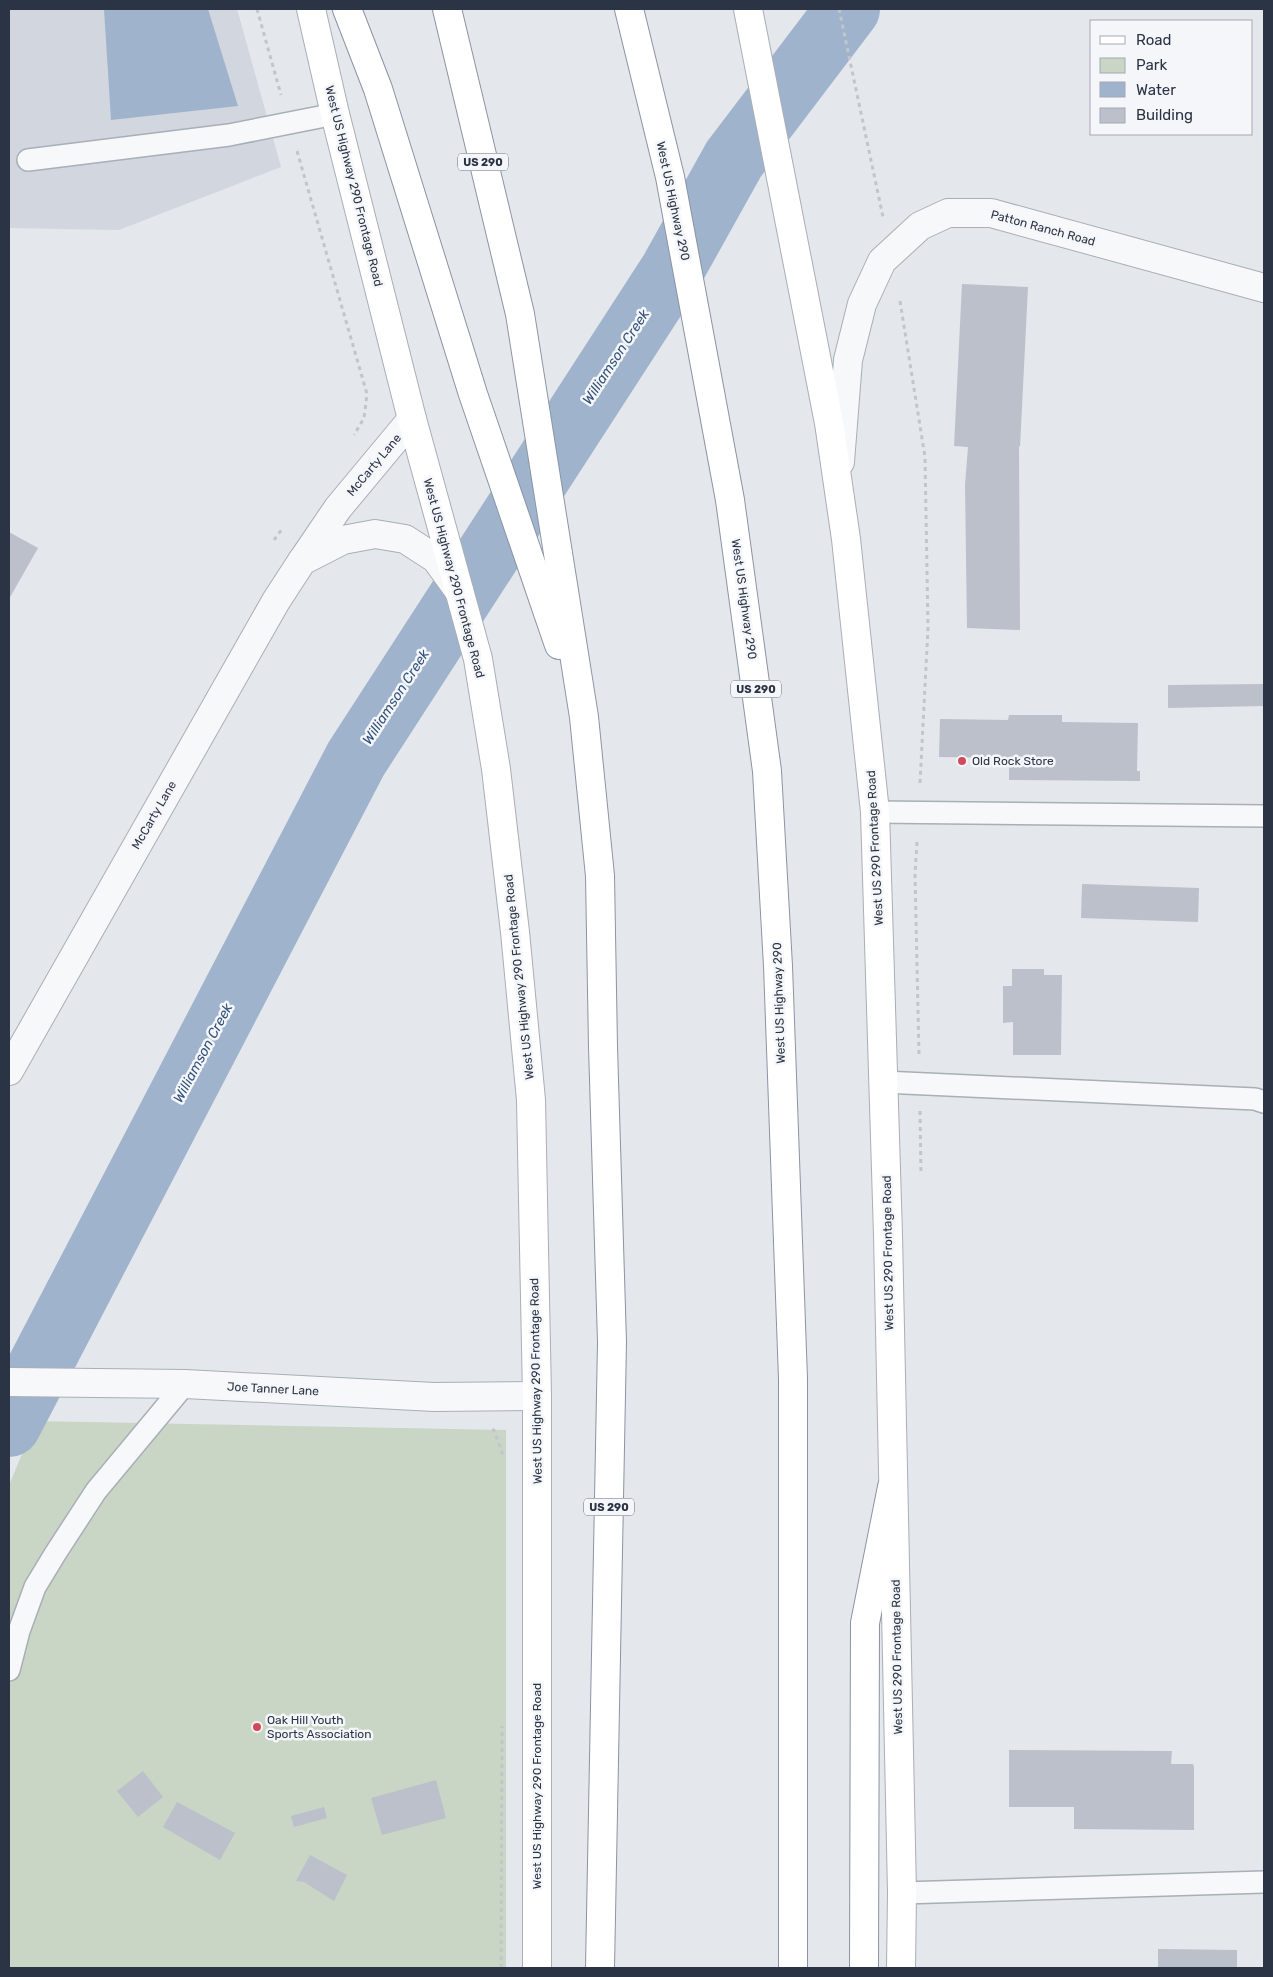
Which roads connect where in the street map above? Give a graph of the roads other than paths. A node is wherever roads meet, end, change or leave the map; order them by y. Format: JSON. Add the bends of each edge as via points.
{"nodes":[{"id":1,"x":312,"y":9,"type":"edge"},
{"id":2,"x":347,"y":9,"type":"edge"},
{"id":3,"x":447,"y":9,"type":"edge"},
{"id":4,"x":629,"y":9,"type":"edge"},
{"id":5,"x":748,"y":9,"type":"edge"},
{"id":6,"x":336,"y":114,"type":"junction"},
{"id":7,"x":28,"y":160,"type":"dead end"},
{"id":8,"x":1264,"y":288,"type":"edge"},
{"id":9,"x":412,"y":419,"type":"junction"},
{"id":10,"x":838,"y":485,"type":"junction"},
{"id":11,"x":302,"y":561,"type":"junction"},
{"id":12,"x":460,"y":593,"type":"junction"},
{"id":13,"x":584,"y":717,"type":"junction"},
{"id":14,"x":875,"y":812,"type":"junction"},
{"id":15,"x":1264,"y":816,"type":"edge"},
{"id":16,"x":9,"y":1071,"type":"edge"},
{"id":17,"x":884,"y":1082,"type":"junction"},
{"id":18,"x":1264,"y":1102,"type":"edge"},
{"id":19,"x":9,"y":1382,"type":"edge"},
{"id":20,"x":175,"y":1384,"type":"junction"},
{"id":21,"x":537,"y":1396,"type":"junction"},
{"id":22,"x":892,"y":1487,"type":"junction"},
{"id":23,"x":9,"y":1670,"type":"edge"},
{"id":24,"x":1264,"y":1882,"type":"edge"},
{"id":25,"x":902,"y":1893,"type":"junction"},
{"id":26,"x":537,"y":1968,"type":"edge"},
{"id":27,"x":600,"y":1968,"type":"edge"},
{"id":28,"x":794,"y":1968,"type":"edge"},
{"id":29,"x":864,"y":1968,"type":"edge"},
{"id":30,"x":901,"y":1968,"type":"edge"}],
"edges":[{"from":1,"to":6,"type":"main road","name":"West US Highway 290 Frontage Road"},
{"from":2,"to":13,"type":"main road","via":[[378,89],[474,394]]},
{"from":3,"to":13,"type":"main road","number":"US 290","via":[[520,314]]},
{"from":4,"to":28,"type":"main road","name":"West US Highway 290","number":"US 290","via":[[670,177],[728,490],[767,771],[778,966],[793,1379]]},
{"from":5,"to":10,"type":"main road","via":[[830,423]]},
{"from":6,"to":7,"type":"lane","via":[[230,135]]},
{"from":6,"to":9,"type":"main road","name":"West US Highway 290 Frontage Road"},
{"from":8,"to":10,"type":"street","name":"Patton Ranch Road","via":[[991,213],[948,213],[920,226],[882,261],[862,304],[848,360]]},
{"from":9,"to":11,"type":"street","name":"McCarty Lane","via":[[338,508]]},
{"from":9,"to":12,"type":"main road","name":"West US Highway 290 Frontage Road"},
{"from":10,"to":14,"type":"main road","name":"West US 290 Frontage Road"},
{"from":11,"to":12,"type":"street","name":"McCarty Lane","via":[[343,540],[375,534],[405,538],[436,559]]},
{"from":11,"to":16,"type":"street","name":"McCarty Lane","via":[[276,601]]},
{"from":12,"to":21,"type":"main road","name":"West US Highway 290 Frontage Road","via":[[478,659],[496,769],[515,932],[531,1100]]},
{"from":13,"to":27,"type":"main road","number":"US 290","via":[[600,876],[612,1342]]},
{"from":14,"to":15,"type":"lane"},
{"from":14,"to":17,"type":"main road","name":"West US 290 Frontage Road"},
{"from":17,"to":18,"type":"lane"},
{"from":17,"to":22,"type":"main road","name":"West US 290 Frontage Road"},
{"from":19,"to":20,"type":"street","name":"Joe Tanner Lane"},
{"from":20,"to":21,"type":"street","name":"Joe Tanner Lane","via":[[434,1397]]},
{"from":20,"to":23,"type":"lane","via":[[96,1491],[35,1587]]},
{"from":21,"to":26,"type":"main road","name":"West US Highway 290 Frontage Road"},
{"from":22,"to":25,"type":"main road","name":"West US 290 Frontage Road"},
{"from":22,"to":29,"type":"main road","via":[[865,1623]]},
{"from":24,"to":25,"type":"lane"},
{"from":25,"to":30,"type":"main road","name":"West US 290 Frontage Road"}]}
